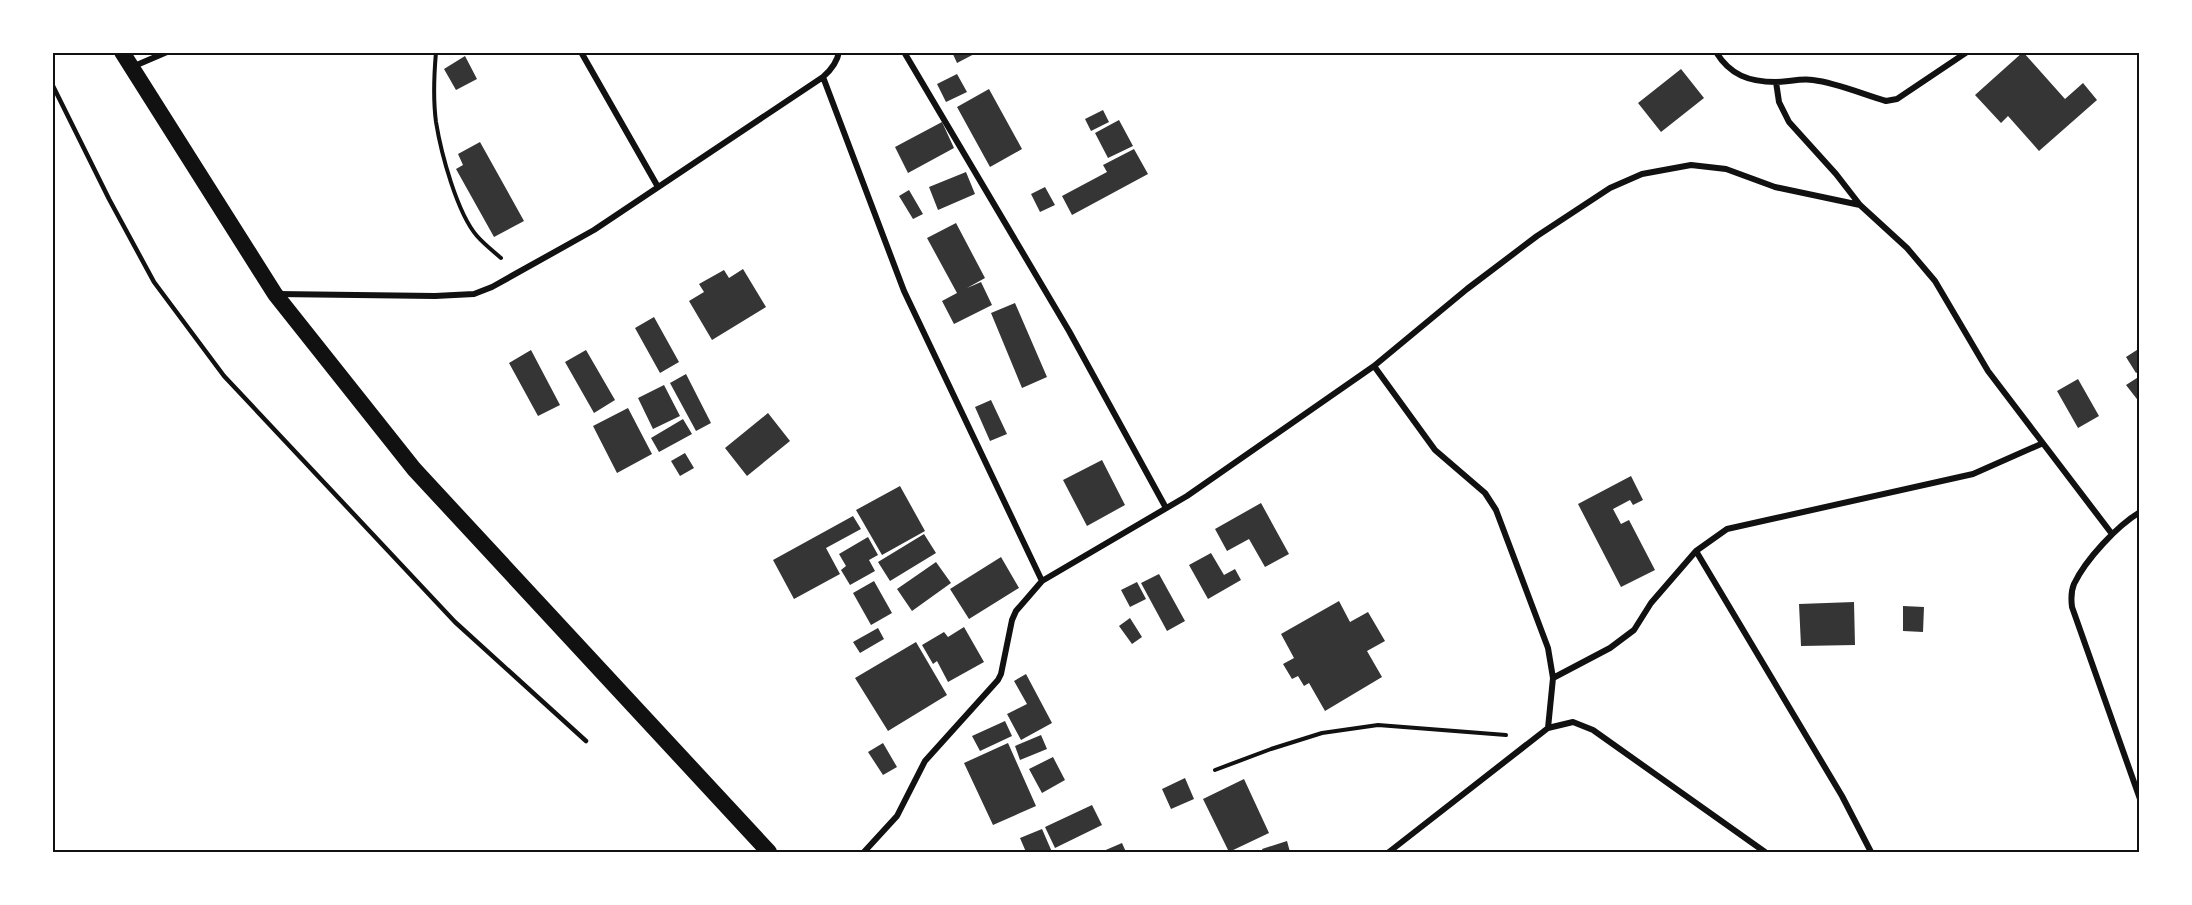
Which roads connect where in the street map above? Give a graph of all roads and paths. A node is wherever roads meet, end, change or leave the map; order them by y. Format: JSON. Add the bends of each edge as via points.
{"nodes":[{"id":1,"x":167,"y":52,"type":"edge"},
{"id":2,"x":436,"y":52,"type":"edge"},
{"id":3,"x":581,"y":52,"type":"edge"},
{"id":4,"x":839,"y":52,"type":"edge"},
{"id":5,"x":904,"y":52,"type":"edge"},
{"id":6,"x":1716,"y":52,"type":"edge"},
{"id":7,"x":1967,"y":52,"type":"edge"},
{"id":8,"x":127,"y":60,"type":"edge"},
{"id":9,"x":823,"y":76,"type":"junction"},
{"id":10,"x":1776,"y":82,"type":"junction"},
{"id":11,"x":52,"y":84,"type":"edge"},
{"id":12,"x":658,"y":187,"type":"junction"},
{"id":13,"x":1860,"y":206,"type":"junction"},
{"id":14,"x":517,"y":273,"type":"junction"},
{"id":15,"x":275,"y":294,"type":"junction"},
{"id":16,"x":1374,"y":366,"type":"junction"},
{"id":17,"x":2041,"y":444,"type":"junction"},
{"id":18,"x":1166,"y":508,"type":"junction"},
{"id":19,"x":2139,"y":512,"type":"edge"},
{"id":20,"x":2112,"y":534,"type":"junction"},
{"id":21,"x":1696,"y":550,"type":"junction"},
{"id":22,"x":1042,"y":581,"type":"junction"},
{"id":23,"x":1553,"y":678,"type":"junction"},
{"id":24,"x":1548,"y":728,"type":"junction"},
{"id":25,"x":1537,"y":737,"type":"junction"},
{"id":26,"x":586,"y":741,"type":"dead end"},
{"id":27,"x":1215,"y":770,"type":"dead end"},
{"id":28,"x":2139,"y":799,"type":"edge"},
{"id":29,"x":769,"y":852,"type":"edge"},
{"id":30,"x":864,"y":852,"type":"edge"},
{"id":31,"x":1389,"y":852,"type":"edge"},
{"id":32,"x":1765,"y":852,"type":"edge"},
{"id":33,"x":1871,"y":852,"type":"edge"}],
"edges":[{"from":1,"to":8,"type":"street"},
{"from":2,"to":14,"type":"path","via":[[436,122],[456,196],[476,236]]},
{"from":3,"to":12,"type":"street"},
{"from":4,"to":9,"type":"street","via":[[830,72]]},
{"from":5,"to":18,"type":"street","via":[[1069,331]]},
{"from":6,"to":10,"type":"street","via":[[1730,71],[1741,77]]},
{"from":7,"to":10,"type":"street","via":[[1886,101],[1815,80]]},
{"from":8,"to":15,"type":"highway"},
{"from":9,"to":12,"type":"street"},
{"from":9,"to":22,"type":"street","via":[[904,291]]},
{"from":10,"to":13,"type":"street","via":[[1779,102],[1789,122]]},
{"from":11,"to":26,"type":"lane","via":[[154,282],[224,376],[455,622]]},
{"from":12,"to":14,"type":"street","via":[[594,230]]},
{"from":13,"to":16,"type":"street","via":[[1775,187],[1726,169],[1691,165],[1642,174],[1610,189],[1537,236]]},
{"from":13,"to":17,"type":"street","via":[[1907,248],[1935,281],[1988,371]]},
{"from":14,"to":15,"type":"street","via":[[474,294]]},
{"from":15,"to":29,"type":"highway","via":[[414,469]]},
{"from":16,"to":18,"type":"street"},
{"from":16,"to":23,"type":"street","via":[[1435,450],[1485,492],[1496,510],[1548,648]]},
{"from":17,"to":20,"type":"street"},
{"from":17,"to":21,"type":"street","via":[[1973,474],[1727,529]]},
{"from":18,"to":22,"type":"street"},
{"from":19,"to":20,"type":"street"},
{"from":20,"to":28,"type":"street","via":[[2074,584],[2071,597]]},
{"from":21,"to":23,"type":"street","via":[[1651,603],[1634,630],[1610,648]]},
{"from":21,"to":33,"type":"street"},
{"from":22,"to":30,"type":"street","via":[[1016,611],[998,680],[925,761],[897,816]]},
{"from":23,"to":24,"type":"street"},
{"from":24,"to":25,"type":"street"},
{"from":24,"to":32,"type":"street","via":[[1573,722],[1593,730]]},
{"from":25,"to":27,"type":"path","via":[[1378,725],[1322,733]]},
{"from":25,"to":31,"type":"street"}]}
